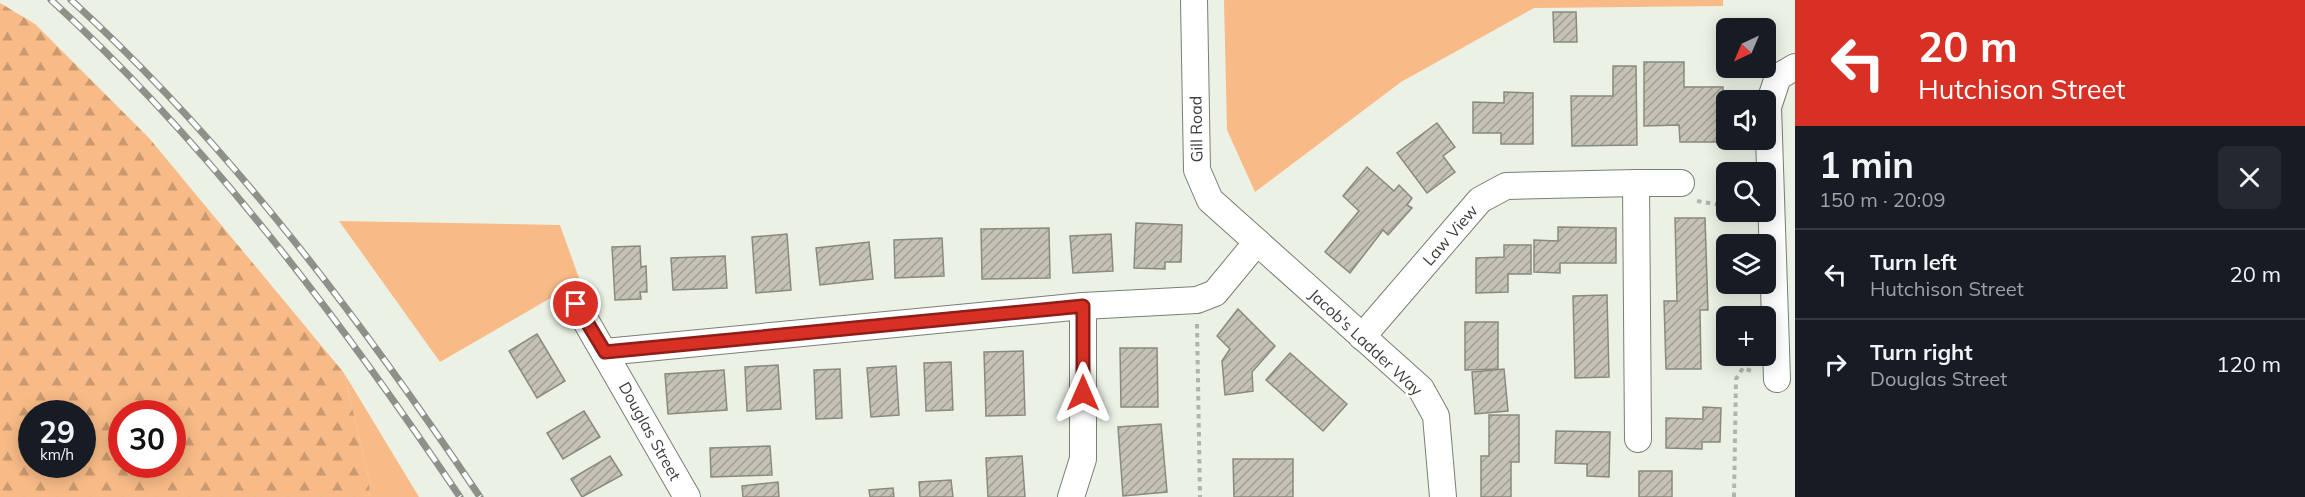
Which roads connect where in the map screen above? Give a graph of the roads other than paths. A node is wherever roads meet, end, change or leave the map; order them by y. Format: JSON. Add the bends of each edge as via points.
{"nodes":[{"id":1,"x":1194,"y":0,"type":"edge"},
{"id":2,"x":1795,"y":67,"type":"edge"},
{"id":3,"x":1636,"y":183,"type":"junction"},
{"id":4,"x":1681,"y":183,"type":"dead end"},
{"id":5,"x":1257,"y":242,"type":"junction"},
{"id":6,"x":576,"y":304,"type":"dead end"},
{"id":7,"x":1083,"y":306,"type":"junction"},
{"id":8,"x":1362,"y":337,"type":"junction"},
{"id":9,"x":605,"y":352,"type":"junction"},
{"id":10,"x":1777,"y":379,"type":"road end"},
{"id":11,"x":1638,"y":439,"type":"dead end"},
{"id":12,"x":687,"y":497,"type":"edge"},
{"id":13,"x":1071,"y":497,"type":"edge"},
{"id":14,"x":1443,"y":497,"type":"edge"}],
"edges":[{"from":1,"to":5,"type":"street","name":"Gill Road","via":[[1197,170],[1210,200]]},
{"from":2,"to":10,"type":"street","via":[[1778,77],[1768,107]]},
{"from":3,"to":4,"type":"street","name":"Law View"},
{"from":3,"to":8,"type":"street","name":"Law View","via":[[1506,186],[1480,200]]},
{"from":3,"to":11,"type":"street"},
{"from":5,"to":7,"type":"street","via":[[1206,296]]},
{"from":5,"to":8,"type":"street","name":"Jacob's Ladder Way"},
{"from":6,"to":9,"type":"street","name":"Douglas Street"},
{"from":7,"to":9,"type":"street"},
{"from":7,"to":13,"type":"street","via":[[1083,459]]},
{"from":8,"to":14,"type":"street","name":"Jacob's Ladder Way","via":[[1421,389],[1436,416]]},
{"from":9,"to":12,"type":"street","name":"Douglas Street"}]}
